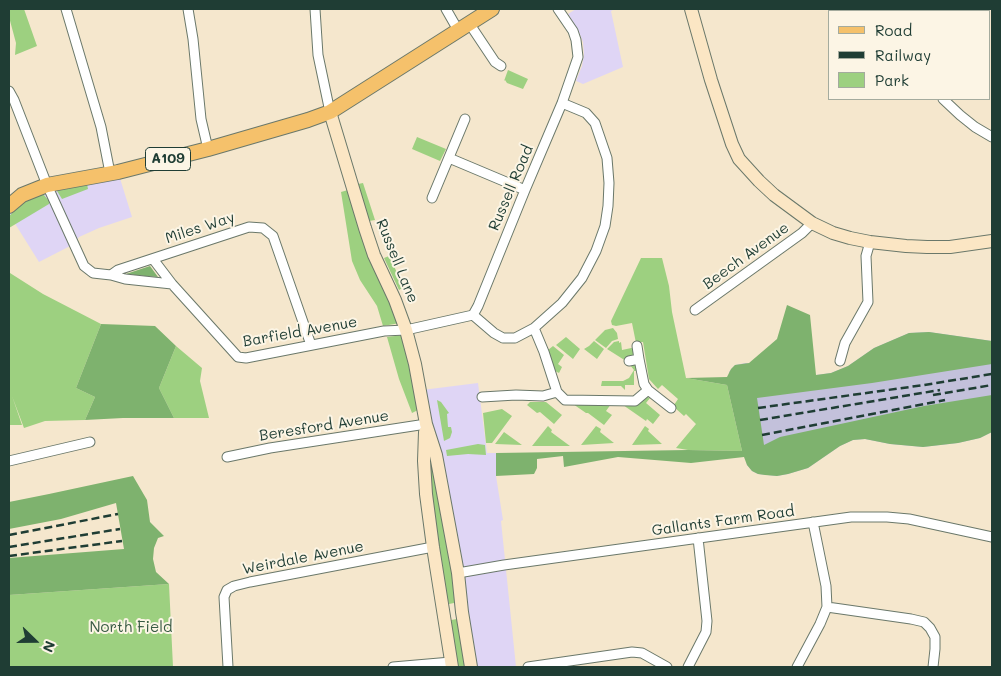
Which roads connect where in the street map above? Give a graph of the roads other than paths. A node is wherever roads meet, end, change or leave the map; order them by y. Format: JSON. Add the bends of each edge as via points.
{"nodes":[{"id":1,"x":66,"y":9,"type":"edge"},
{"id":2,"x":188,"y":9,"type":"edge"},
{"id":3,"x":315,"y":9,"type":"edge"},
{"id":4,"x":446,"y":9,"type":"edge"},
{"id":5,"x":492,"y":9,"type":"edge"},
{"id":6,"x":558,"y":9,"type":"edge"},
{"id":7,"x":691,"y":9,"type":"edge"},
{"id":8,"x":463,"y":27,"type":"junction"},
{"id":9,"x":500,"y":66,"type":"dead end"},
{"id":10,"x":9,"y":91,"type":"edge"},
{"id":11,"x":944,"y":100,"type":"edge"},
{"id":12,"x":562,"y":103,"type":"junction"},
{"id":13,"x":330,"y":112,"type":"junction"},
{"id":14,"x":466,"y":119,"type":"dead end"},
{"id":15,"x":992,"y":137,"type":"edge"},
{"id":16,"x":208,"y":149,"type":"junction"},
{"id":17,"x":449,"y":158,"type":"junction"},
{"id":18,"x":110,"y":173,"type":"junction"},
{"id":19,"x":47,"y":185,"type":"junction"},
{"id":20,"x":525,"y":190,"type":"junction"},
{"id":21,"x":432,"y":198,"type":"dead end"},
{"id":22,"x":9,"y":206,"type":"edge"},
{"id":23,"x":812,"y":223,"type":"junction"},
{"id":24,"x":992,"y":241,"type":"edge"},
{"id":25,"x":870,"y":242,"type":"junction"},
{"id":26,"x":153,"y":258,"type":"junction"},
{"id":27,"x":111,"y":275,"type":"junction"},
{"id":28,"x":172,"y":284,"type":"junction"},
{"id":29,"x":695,"y":310,"type":"dead end"},
{"id":30,"x":473,"y":315,"type":"junction"},
{"id":31,"x":534,"y":328,"type":"junction"},
{"id":32,"x":854,"y":328,"type":"junction"},
{"id":33,"x":865,"y":328,"type":"dead end"},
{"id":34,"x":406,"y":330,"type":"junction"},
{"id":35,"x":848,"y":337,"type":"junction"},
{"id":36,"x":856,"y":343,"type":"dead end"},
{"id":37,"x":311,"y":345,"type":"junction"},
{"id":38,"x":637,"y":346,"type":"dead end"},
{"id":39,"x":639,"y":359,"type":"junction"},
{"id":40,"x":629,"y":361,"type":"dead end"},
{"id":41,"x":840,"y":361,"type":"dead end"},
{"id":42,"x":648,"y":390,"type":"junction"},
{"id":43,"x":557,"y":392,"type":"junction"},
{"id":44,"x":482,"y":398,"type":"dead end"},
{"id":45,"x":671,"y":408,"type":"dead end"},
{"id":46,"x":426,"y":424,"type":"junction"},
{"id":47,"x":90,"y":442,"type":"dead end"},
{"id":48,"x":227,"y":457,"type":"dead end"},
{"id":49,"x":9,"y":461,"type":"edge"},
{"id":50,"x":813,"y":522,"type":"junction"},
{"id":51,"x":992,"y":537,"type":"edge"},
{"id":52,"x":698,"y":538,"type":"junction"},
{"id":53,"x":433,"y":548,"type":"junction"},
{"id":54,"x":458,"y":573,"type":"junction"},
{"id":55,"x":827,"y":607,"type":"junction"},
{"id":56,"x":462,"y":612,"type":"junction"},
{"id":57,"x":444,"y":615,"type":"junction"},
{"id":58,"x":451,"y":665,"type":"edge"},
{"id":59,"x":228,"y":667,"type":"edge"},
{"id":60,"x":393,"y":667,"type":"edge"},
{"id":61,"x":471,"y":667,"type":"edge"},
{"id":62,"x":528,"y":667,"type":"edge"},
{"id":63,"x":667,"y":667,"type":"edge"},
{"id":64,"x":688,"y":667,"type":"edge"},
{"id":65,"x":797,"y":667,"type":"edge"},
{"id":66,"x":933,"y":667,"type":"edge"}],
"edges":[{"from":1,"to":18,"type":"street","via":[[101,127]]},
{"from":2,"to":16,"type":"street","via":[[201,119]]},
{"from":3,"to":13,"type":"street","via":[[318,55]]},
{"from":4,"to":8,"type":"street"},
{"from":5,"to":8,"type":"main road","number":"A109"},
{"from":6,"to":12,"type":"street","name":"Russell Road","via":[[573,31],[578,49]]},
{"from":7,"to":23,"type":"main road","via":[[724,122],[739,159],[774,195]]},
{"from":8,"to":9,"type":"street"},
{"from":8,"to":13,"type":"main road","number":"A109"},
{"from":10,"to":19,"type":"street"},
{"from":11,"to":15,"type":"street"},
{"from":12,"to":20,"type":"street","name":"Russell Road"},
{"from":12,"to":31,"type":"street","via":[[586,113],[595,123],[607,158],[608,206],[596,251],[582,278],[562,303]]},
{"from":13,"to":16,"type":"main road","number":"A109"},
{"from":13,"to":34,"type":"main road","name":"Russell Lane","via":[[371,246]]},
{"from":14,"to":17,"type":"street"},
{"from":16,"to":18,"type":"main road","number":"A109"},
{"from":17,"to":20,"type":"street"},
{"from":17,"to":21,"type":"street"},
{"from":18,"to":19,"type":"main road","number":"A109"},
{"from":19,"to":22,"type":"main road","number":"A109","via":[[22,195]]},
{"from":19,"to":27,"type":"street","via":[[84,266],[92,274]]},
{"from":20,"to":30,"type":"street","name":"Russell Road"},
{"from":23,"to":25,"type":"main road","via":[[833,233]]},
{"from":23,"to":29,"type":"street","name":"Beech Avenue"},
{"from":24,"to":25,"type":"main road","via":[[950,247]]},
{"from":25,"to":32,"type":"street","via":[[866,256],[868,302]]},
{"from":26,"to":27,"type":"street","name":"Miles Way"},
{"from":26,"to":28,"type":"street"},
{"from":26,"to":37,"type":"street","name":"Miles Way","via":[[249,227],[263,228],[273,236]]},
{"from":27,"to":28,"type":"street"},
{"from":28,"to":37,"type":"street","name":"Barfield Avenue","via":[[238,357]]},
{"from":30,"to":31,"type":"street","via":[[503,338],[515,338]]},
{"from":30,"to":34,"type":"street"},
{"from":31,"to":43,"type":"street"},
{"from":32,"to":33,"type":"street"},
{"from":32,"to":35,"type":"street"},
{"from":34,"to":37,"type":"street","name":"Barfield Avenue"},
{"from":34,"to":46,"type":"main road","name":"Russell Lane"},
{"from":35,"to":36,"type":"street"},
{"from":35,"to":41,"type":"street"},
{"from":38,"to":39,"type":"street"},
{"from":39,"to":40,"type":"street"},
{"from":39,"to":42,"type":"street"},
{"from":42,"to":43,"type":"street","via":[[635,401],[565,400]]},
{"from":42,"to":45,"type":"street"},
{"from":43,"to":44,"type":"street","via":[[543,396]]},
{"from":46,"to":48,"type":"street","name":"Beresford Avenue"},
{"from":46,"to":53,"type":"main road","name":"Russell Lane","via":[[425,486]]},
{"from":46,"to":54,"type":"main road","name":"Russell Lane","via":[[436,455]]},
{"from":47,"to":49,"type":"street"},
{"from":50,"to":51,"type":"street","name":"Gallants Farm Road","via":[[887,516]]},
{"from":50,"to":52,"type":"street","name":"Gallants Farm Road"},
{"from":50,"to":55,"type":"street"},
{"from":52,"to":54,"type":"street","name":"Gallants Farm Road"},
{"from":52,"to":64,"type":"street","via":[[707,621],[706,632]]},
{"from":53,"to":57,"type":"main road","name":"Russell Lane"},
{"from":53,"to":59,"type":"street","name":"Weirdale Avenue","via":[[250,582],[227,590],[224,596]]},
{"from":54,"to":56,"type":"main road","name":"Russell Lane"},
{"from":55,"to":65,"type":"street"},
{"from":55,"to":66,"type":"street","via":[[924,622],[936,637]]},
{"from":56,"to":57,"type":"main road"},
{"from":56,"to":61,"type":"main road","name":"Russell Lane"},
{"from":57,"to":58,"type":"main road","name":"Russell Lane"},
{"from":58,"to":60,"type":"street"},
{"from":62,"to":63,"type":"street","via":[[632,652],[642,653]]}]}
